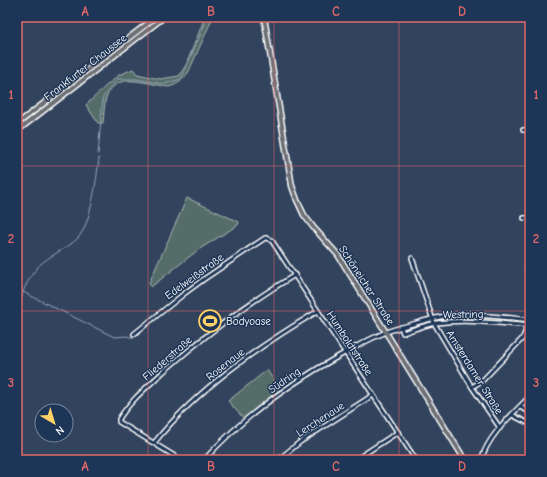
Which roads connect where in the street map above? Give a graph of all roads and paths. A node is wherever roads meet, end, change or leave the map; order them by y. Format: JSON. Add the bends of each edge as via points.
{"nodes":[{"id":1,"x":156,"y":17,"type":"edge"},
{"id":2,"x":164,"y":17,"type":"edge"},
{"id":3,"x":264,"y":17,"type":"edge"},
{"id":4,"x":17,"y":124,"type":"edge"},
{"id":5,"x":523,"y":130,"type":"dead end"},
{"id":6,"x":530,"y":130,"type":"edge"},
{"id":7,"x":17,"y":131,"type":"edge"},
{"id":8,"x":524,"y":218,"type":"dead end"},
{"id":9,"x":530,"y":218,"type":"edge"},
{"id":10,"x":267,"y":238,"type":"joint"},
{"id":11,"x":412,"y":258,"type":"dead end"},
{"id":12,"x":295,"y":275,"type":"junction"},
{"id":13,"x":318,"y":311,"type":"junction"},
{"id":14,"x":432,"y":319,"type":"junction"},
{"id":15,"x":529,"y":320,"type":"edge"},
{"id":16,"x":434,"y":324,"type":"junction"},
{"id":17,"x":529,"y":326,"type":"edge"},
{"id":18,"x":401,"y":328,"type":"junction"},
{"id":19,"x":386,"y":332,"type":"junction"},
{"id":20,"x":134,"y":334,"type":"dead end"},
{"id":21,"x":346,"y":352,"type":"junction"},
{"id":22,"x":472,"y":387,"type":"junction"},
{"id":23,"x":373,"y":395,"type":"junction"},
{"id":24,"x":530,"y":396,"type":"edge"},
{"id":25,"x":520,"y":407,"type":"junction"},
{"id":26,"x":530,"y":412,"type":"edge"},
{"id":27,"x":512,"y":415,"type":"junction"},
{"id":28,"x":530,"y":424,"type":"edge"},
{"id":29,"x":500,"y":428,"type":"junction"},
{"id":30,"x":398,"y":432,"type":"junction"},
{"id":31,"x":154,"y":443,"type":"junction"},
{"id":32,"x":181,"y":460,"type":"edge"},
{"id":33,"x":204,"y":460,"type":"edge"},
{"id":34,"x":278,"y":460,"type":"edge"},
{"id":35,"x":355,"y":460,"type":"edge"},
{"id":36,"x":416,"y":460,"type":"edge"},
{"id":37,"x":464,"y":460,"type":"edge"},
{"id":38,"x":481,"y":460,"type":"edge"}],
"edges":[{"from":1,"to":4,"type":"main road","name":"Frankfurter Chaussee"},
{"from":2,"to":7,"type":"main road","name":"Frankfurter Chaussee"},
{"from":3,"to":19,"type":"main road","name":"Schöneicher Straße","via":[[292,186],[297,200],[309,222],[338,255]]},
{"from":5,"to":6,"type":"street"},
{"from":8,"to":9,"type":"street"},
{"from":10,"to":12,"type":"street","name":"Humboldtstraße","via":[[272,241]]},
{"from":10,"to":20,"type":"street","name":"Edelweißstraße","via":[[204,279]]},
{"from":11,"to":14,"type":"street","name":"Amsterdamer Straße"},
{"from":12,"to":13,"type":"street","name":"Humboldtstraße"},
{"from":12,"to":31,"type":"street","name":"Fliederstraße","via":[[219,325],[160,375],[122,415],[119,422]]},
{"from":13,"to":21,"type":"street","name":"Humboldtstraße"},
{"from":13,"to":31,"type":"street","name":"Rosenaue","via":[[274,339],[208,388]]},
{"from":14,"to":15,"type":"street","name":"Westring","via":[[477,315]]},
{"from":14,"to":16,"type":"street","name":"Amsterdamer Straße"},
{"from":14,"to":18,"type":"street","name":"Westring"},
{"from":15,"to":17,"type":"street"},
{"from":16,"to":17,"type":"street","name":"Westring","via":[[474,321]]},
{"from":16,"to":18,"type":"street","name":"Westring","via":[[403,333]]},
{"from":16,"to":22,"type":"street","name":"Amsterdamer Straße"},
{"from":17,"to":22,"type":"street","via":[[516,346],[483,380]]},
{"from":18,"to":19,"type":"street","name":"Westring"},
{"from":19,"to":21,"type":"street","name":"Südring"},
{"from":19,"to":37,"type":"main road","name":"Schöneicher Straße"},
{"from":21,"to":23,"type":"street","name":"Humboldtstraße"},
{"from":21,"to":33,"type":"street","name":"Südring","via":[[311,372],[269,402]]},
{"from":22,"to":29,"type":"street","name":"Amsterdamer Straße"},
{"from":23,"to":30,"type":"street","name":"Humboldtstraße"},
{"from":23,"to":34,"type":"street","name":"Lerchenaue","via":[[300,442]]},
{"from":24,"to":25,"type":"street"},
{"from":25,"to":26,"type":"street"},
{"from":25,"to":27,"type":"street"},
{"from":27,"to":28,"type":"street"},
{"from":27,"to":29,"type":"street"},
{"from":29,"to":38,"type":"street","via":[[486,447]]},
{"from":30,"to":35,"type":"street"},
{"from":30,"to":36,"type":"street","name":"Humboldtstraße"},
{"from":31,"to":32,"type":"street"}]}
